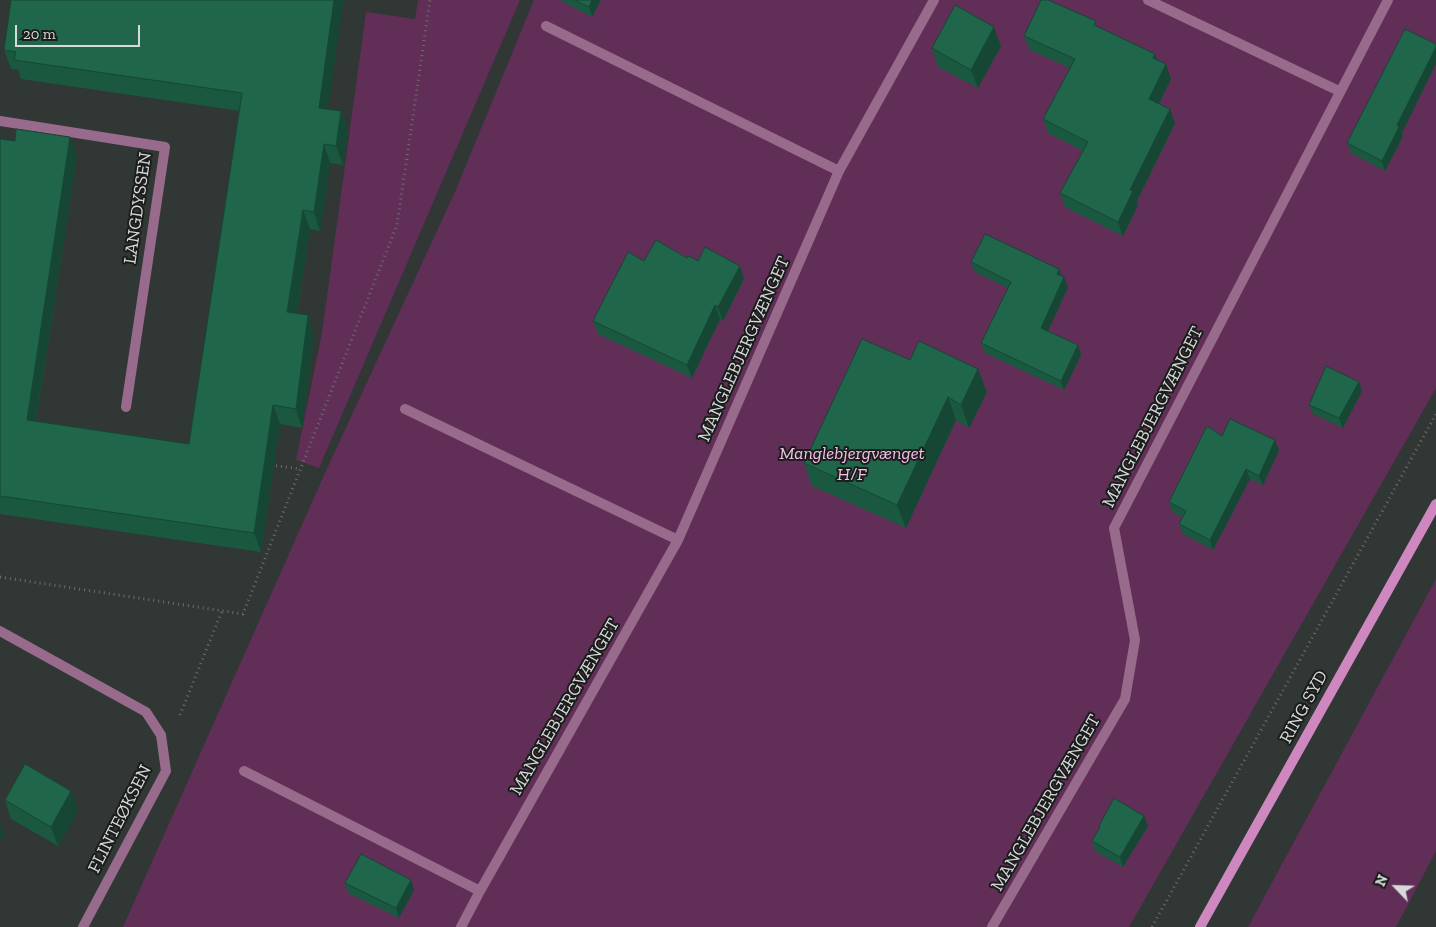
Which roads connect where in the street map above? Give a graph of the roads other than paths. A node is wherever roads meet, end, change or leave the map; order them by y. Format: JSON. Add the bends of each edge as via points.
{"nodes":[{"id":1,"x":934,"y":0,"type":"edge"},
{"id":2,"x":1148,"y":0,"type":"edge"},
{"id":3,"x":1388,"y":0,"type":"edge"},
{"id":4,"x":546,"y":26,"type":"dead end"},
{"id":5,"x":1339,"y":91,"type":"junction"},
{"id":6,"x":0,"y":121,"type":"edge"},
{"id":7,"x":839,"y":171,"type":"junction"},
{"id":8,"x":126,"y":408,"type":"dead end"},
{"id":9,"x":405,"y":409,"type":"dead end"},
{"id":10,"x":1436,"y":504,"type":"edge"},
{"id":11,"x":678,"y":540,"type":"junction"},
{"id":12,"x":0,"y":631,"type":"edge"},
{"id":13,"x":244,"y":772,"type":"dead end"},
{"id":14,"x":480,"y":891,"type":"junction"},
{"id":15,"x":83,"y":927,"type":"edge"},
{"id":16,"x":462,"y":927,"type":"edge"},
{"id":17,"x":992,"y":927,"type":"edge"},
{"id":18,"x":1200,"y":927,"type":"edge"}],
"edges":[{"from":1,"to":7,"type":"street","name":"MANGLEBJERGVÆNGET"},
{"from":2,"to":5,"type":"street"},
{"from":3,"to":5,"type":"street","name":"MANGLEBJERGVÆNGET"},
{"from":4,"to":7,"type":"street"},
{"from":5,"to":17,"type":"street","name":"MANGLEBJERGVÆNGET","via":[[1114,528],[1135,640],[1125,699]]},
{"from":6,"to":8,"type":"street","name":"LANGDYSSEN","via":[[165,147]]},
{"from":7,"to":11,"type":"street","name":"MANGLEBJERGVÆNGET"},
{"from":9,"to":11,"type":"street"},
{"from":10,"to":18,"type":"main road","name":"RING SYD"},
{"from":11,"to":14,"type":"street","name":"MANGLEBJERGVÆNGET"},
{"from":12,"to":15,"type":"street","name":"FLINTEØKSEN","via":[[146,712],[161,734],[166,771]]},
{"from":13,"to":14,"type":"street"},
{"from":14,"to":16,"type":"street","name":"MANGLEBJERGVÆNGET"}]}
